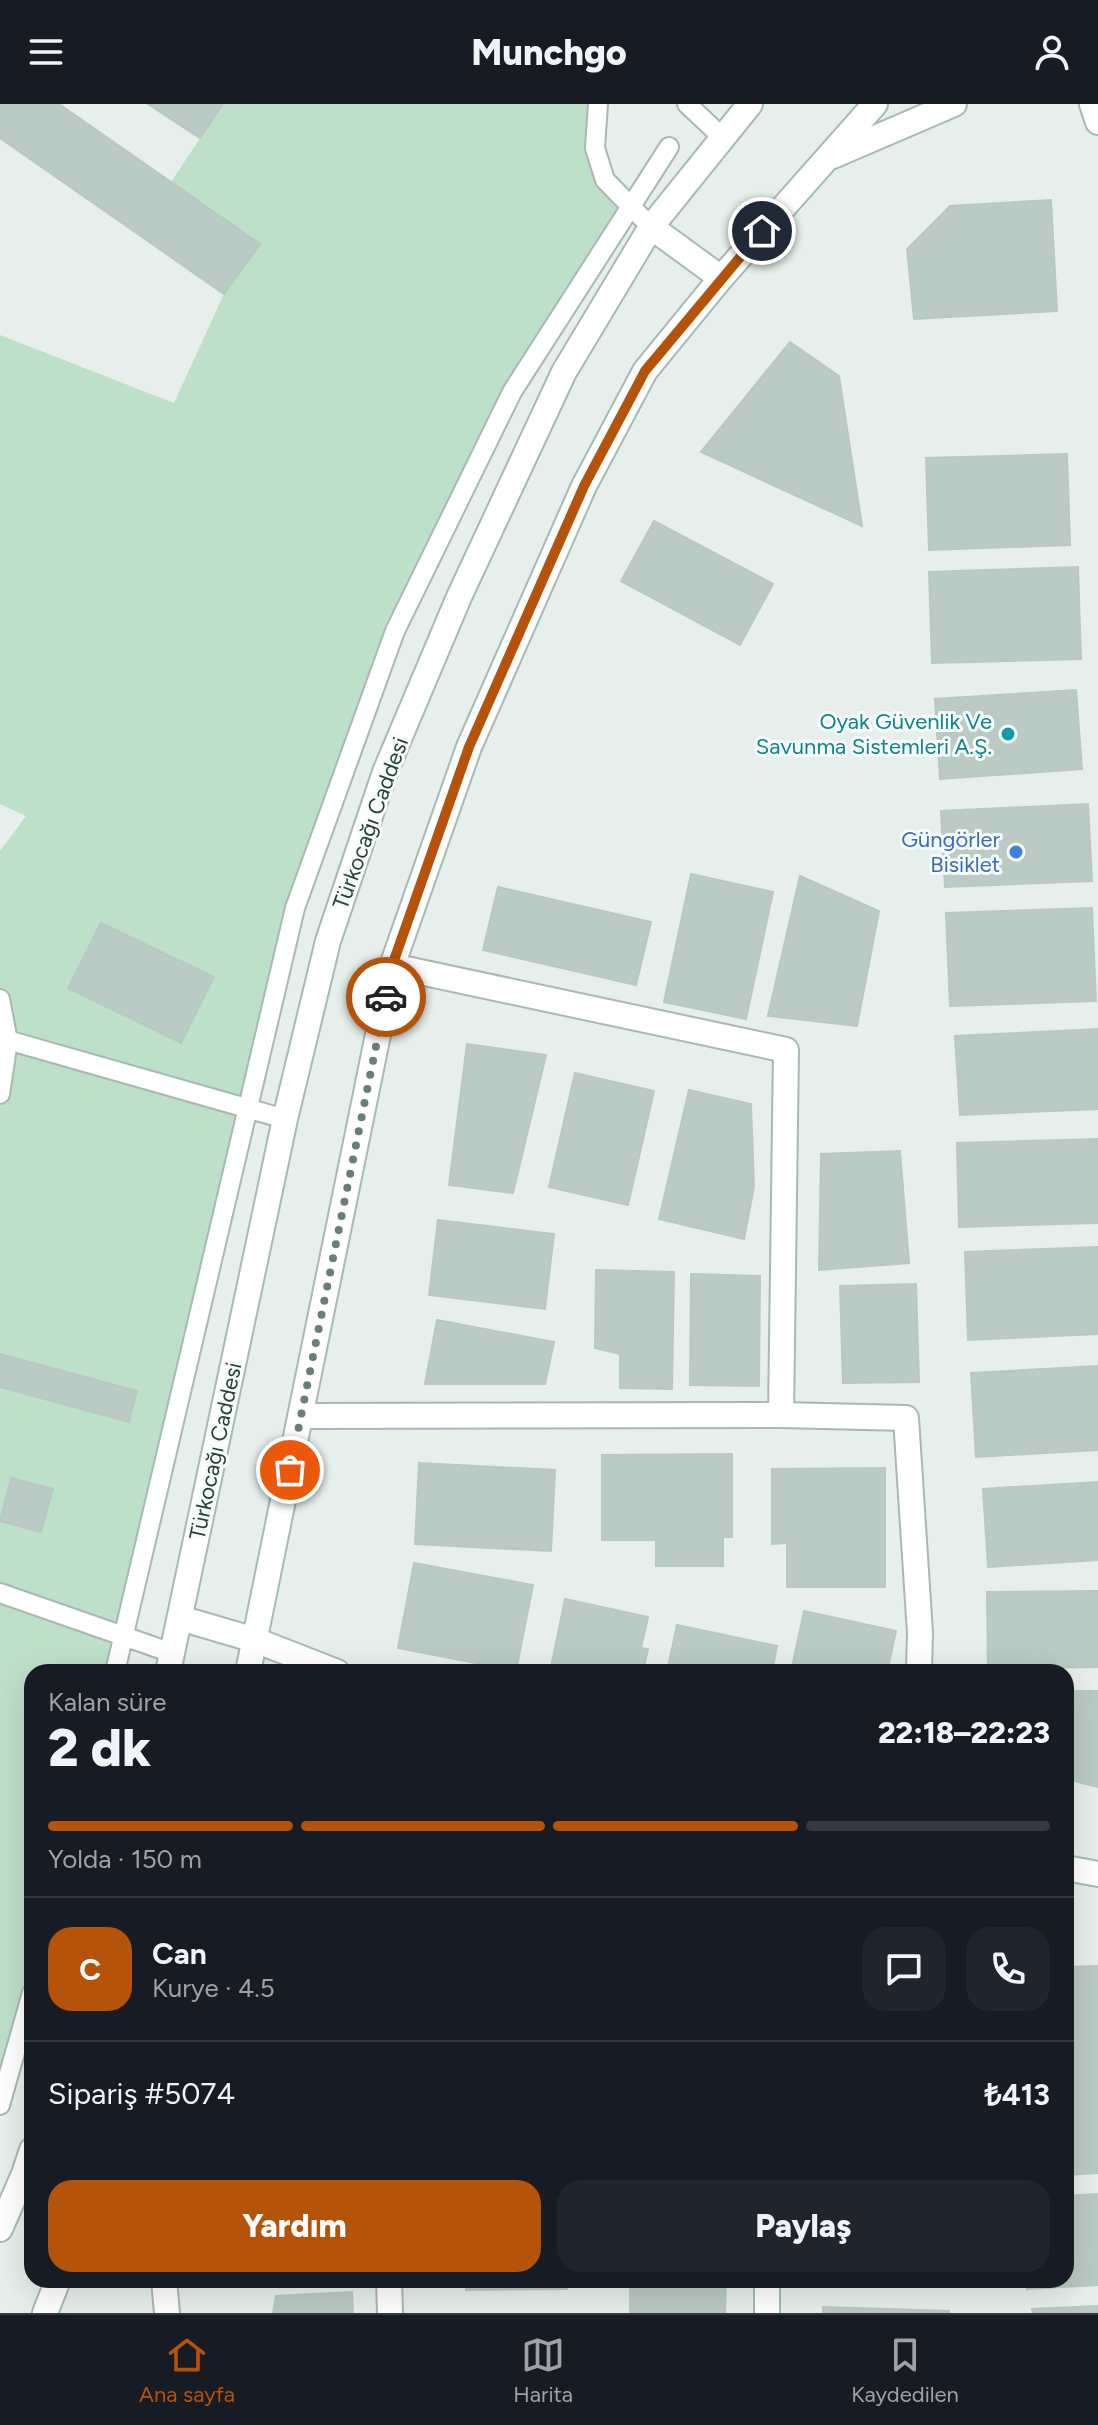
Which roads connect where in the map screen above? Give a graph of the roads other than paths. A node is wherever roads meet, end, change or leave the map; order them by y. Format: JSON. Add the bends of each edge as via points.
{"nodes":[{"id":1,"x":598,"y":104,"type":"edge"},
{"id":2,"x":687,"y":104,"type":"edge"},
{"id":3,"x":750,"y":104,"type":"edge"},
{"id":4,"x":875,"y":104,"type":"edge"},
{"id":5,"x":954,"y":104,"type":"edge"},
{"id":6,"x":1092,"y":104,"type":"edge"},
{"id":7,"x":1098,"y":122,"type":"edge"},
{"id":8,"x":723,"y":138,"type":"junction"},
{"id":9,"x":669,"y":147,"type":"dead end"},
{"id":10,"x":824,"y":160,"type":"junction"},
{"id":11,"x":629,"y":205,"type":"junction"},
{"id":12,"x":651,"y":227,"type":"junction"},
{"id":13,"x":721,"y":278,"type":"junction"},
{"id":14,"x":392,"y":966,"type":"junction"},
{"id":15,"x":0,"y":999,"type":"edge"},
{"id":16,"x":4,"y":1040,"type":"edge"},
{"id":17,"x":0,"y":1094,"type":"edge"},
{"id":18,"x":247,"y":1108,"type":"junction"},
{"id":19,"x":285,"y":1119,"type":"junction"},
{"id":20,"x":781,"y":1415,"type":"junction"},
{"id":21,"x":301,"y":1416,"type":"junction"},
{"id":22,"x":0,"y":1593,"type":"edge"},
{"id":23,"x":180,"y":1618,"type":"junction"},
{"id":24,"x":123,"y":1636,"type":"junction"},
{"id":25,"x":255,"y":1640,"type":"junction"},
{"id":26,"x":170,"y":1662,"type":"edge"},
{"id":27,"x":117,"y":1664,"type":"edge"},
{"id":28,"x":250,"y":1664,"type":"edge"},
{"id":29,"x":316,"y":1664,"type":"edge"},
{"id":30,"x":919,"y":1664,"type":"edge"},
{"id":31,"x":1074,"y":1870,"type":"edge"},
{"id":32,"x":1098,"y":1874,"type":"edge"},
{"id":33,"x":24,"y":2021,"type":"edge"},
{"id":34,"x":0,"y":2105,"type":"edge"},
{"id":35,"x":24,"y":2174,"type":"edge"},
{"id":36,"x":0,"y":2229,"type":"edge"},
{"id":37,"x":55,"y":2288,"type":"edge"},
{"id":38,"x":165,"y":2288,"type":"edge"},
{"id":39,"x":389,"y":2288,"type":"edge"},
{"id":40,"x":767,"y":2288,"type":"edge"},
{"id":41,"x":45,"y":2313,"type":"edge"},
{"id":42,"x":167,"y":2313,"type":"edge"},
{"id":43,"x":390,"y":2313,"type":"edge"},
{"id":44,"x":767,"y":2313,"type":"edge"}],
"edges":[{"from":1,"to":11,"type":"lane","via":[[595,148],[605,180]]},
{"from":2,"to":8,"type":"lane"},
{"from":3,"to":8,"type":"main road","name":"Türkocağı Caddesi"},
{"from":4,"to":10,"type":"main road"},
{"from":5,"to":10,"type":"main road"},
{"from":6,"to":7,"type":"main road"},
{"from":8,"to":12,"type":"main road","name":"Türkocağı Caddesi"},
{"from":9,"to":11,"type":"lane"},
{"from":10,"to":13,"type":"main road"},
{"from":11,"to":12,"type":"lane"},
{"from":11,"to":18,"type":"lane","via":[[512,392],[395,631],[295,908]]},
{"from":12,"to":13,"type":"main road"},
{"from":12,"to":19,"type":"main road","name":"Türkocağı Caddesi","via":[[564,372],[385,772],[328,941]]},
{"from":13,"to":14,"type":"main road","via":[[645,371],[584,486],[469,747]]},
{"from":14,"to":20,"type":"main road","via":[[786,1050]]},
{"from":14,"to":21,"type":"main road"},
{"from":15,"to":16,"type":"lane"},
{"from":16,"to":17,"type":"lane"},
{"from":16,"to":18,"type":"lane"},
{"from":18,"to":19,"type":"lane"},
{"from":18,"to":24,"type":"lane"},
{"from":19,"to":23,"type":"main road","name":"Türkocağı Caddesi"},
{"from":20,"to":21,"type":"main road"},
{"from":20,"to":30,"type":"main road","via":[[906,1418]]},
{"from":21,"to":25,"type":"main road"},
{"from":22,"to":24,"type":"lane"},
{"from":23,"to":25,"type":"main road"},
{"from":23,"to":26,"type":"main road","name":"Türkocağı Caddesi"},
{"from":24,"to":26,"type":"lane"},
{"from":24,"to":27,"type":"lane"},
{"from":25,"to":28,"type":"main road"},
{"from":25,"to":29,"type":"main road"},
{"from":31,"to":32,"type":"main road"},
{"from":33,"to":34,"type":"lane"},
{"from":35,"to":36,"type":"main road"},
{"from":37,"to":41,"type":"main road"},
{"from":38,"to":42,"type":"main road"},
{"from":39,"to":43,"type":"main road"},
{"from":40,"to":44,"type":"main road"}]}
